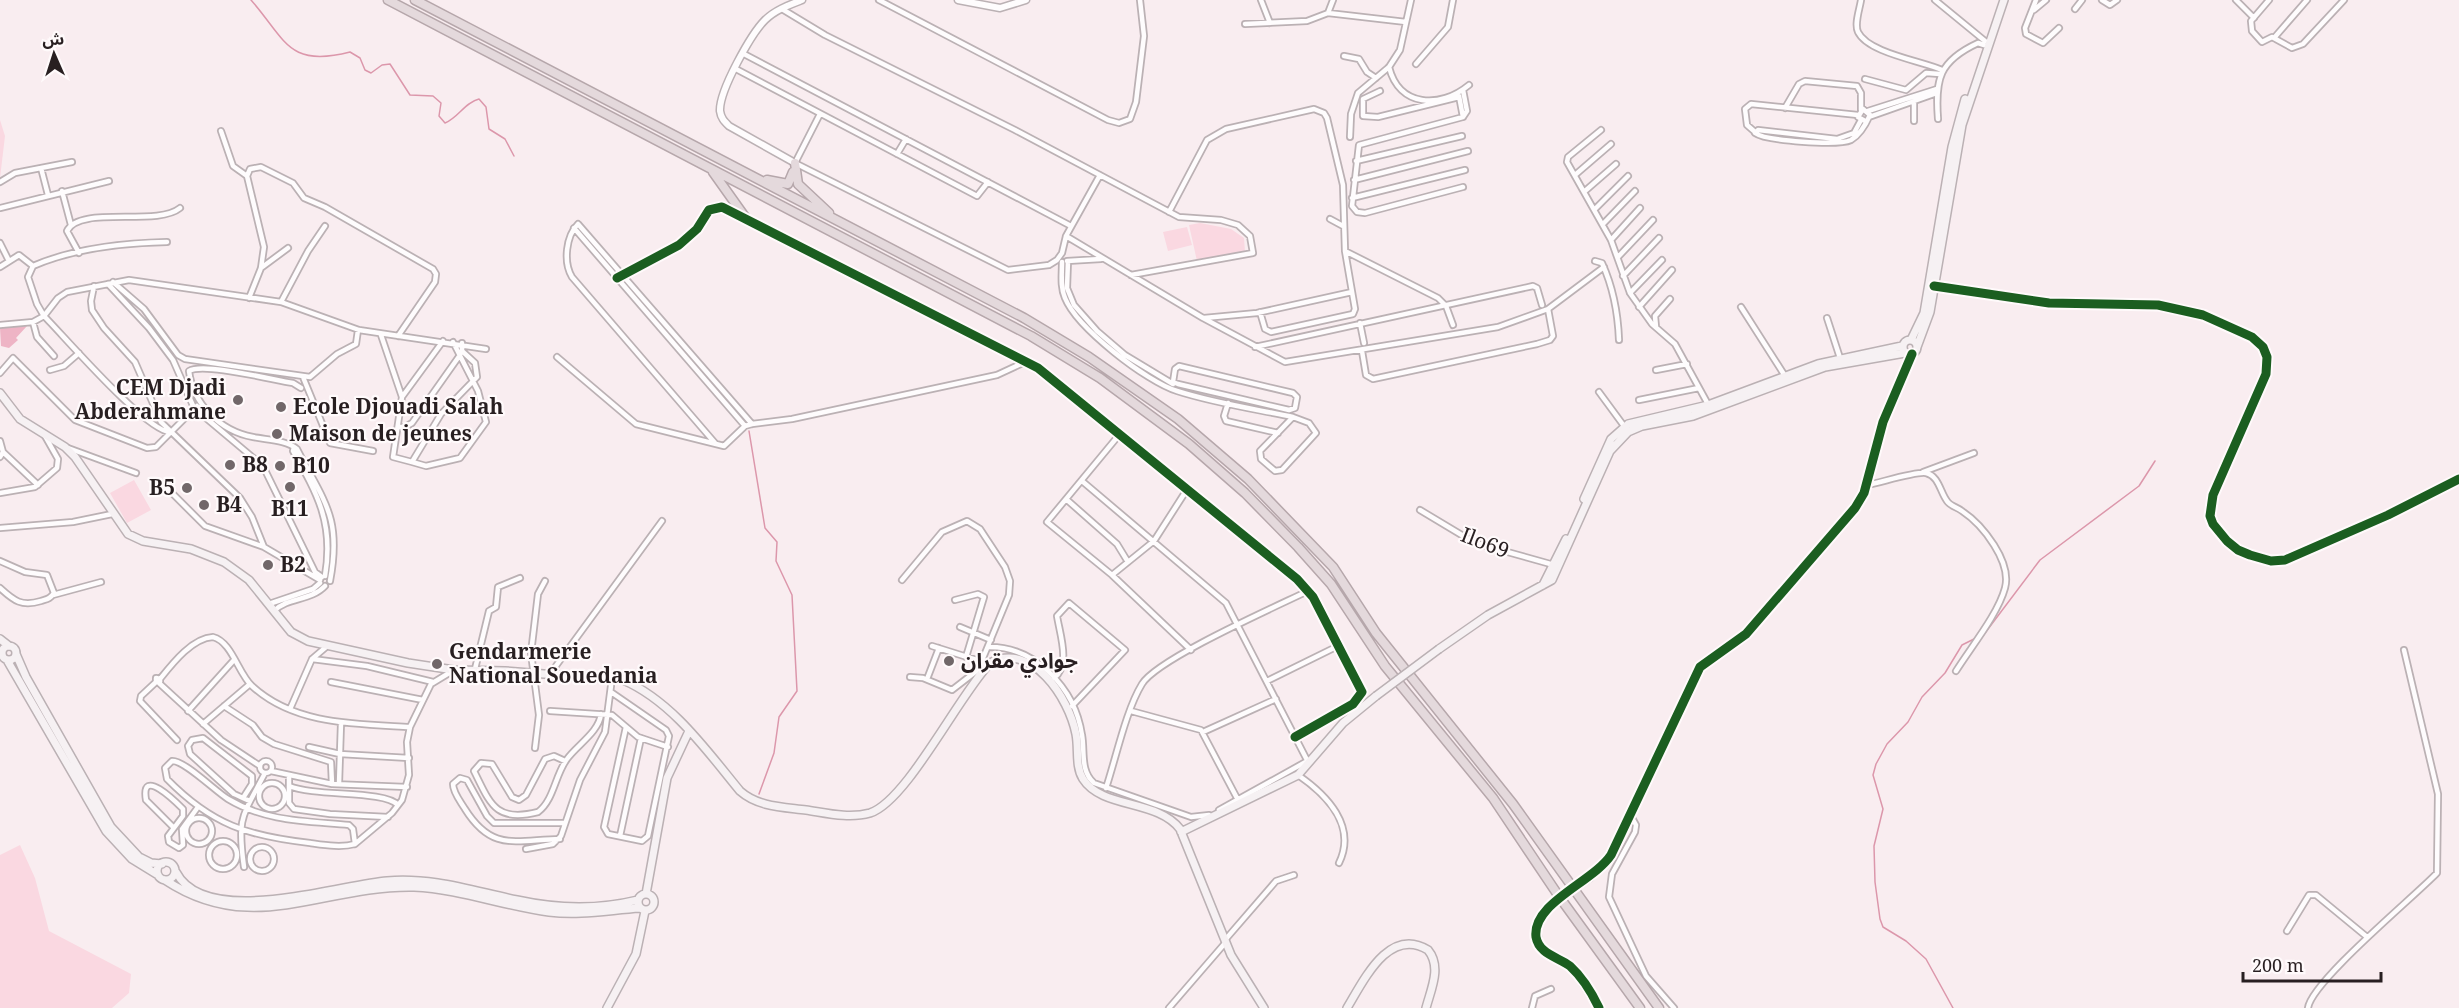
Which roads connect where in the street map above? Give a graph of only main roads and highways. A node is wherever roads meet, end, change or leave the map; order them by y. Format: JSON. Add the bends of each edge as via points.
{"nodes":[{"id":1,"x":388,"y":0,"type":"edge"},
{"id":2,"x":415,"y":0,"type":"edge"},
{"id":3,"x":2002,"y":0,"type":"edge"},
{"id":4,"x":711,"y":169,"type":"junction"},
{"id":5,"x":746,"y":173,"type":"junction"},
{"id":6,"x":745,"y":217,"type":"road end"},
{"id":7,"x":838,"y":222,"type":"junction"},
{"id":8,"x":1911,"y":340,"type":"junction"},
{"id":9,"x":1917,"y":347,"type":"junction"},
{"id":10,"x":1906,"y":351,"type":"junction"},
{"id":11,"x":0,"y":393,"type":"edge"},
{"id":12,"x":1709,"y":408,"type":"junction"},
{"id":13,"x":1541,"y":588,"type":"junction"},
{"id":14,"x":0,"y":639,"type":"edge"},
{"id":15,"x":4,"y":648,"type":"edge"},
{"id":16,"x":16,"y":654,"type":"junction"},
{"id":17,"x":7,"y":660,"type":"junction"},
{"id":18,"x":689,"y":731,"type":"junction"},
{"id":19,"x":1181,"y":832,"type":"junction"},
{"id":20,"x":162,"y":864,"type":"junction"},
{"id":21,"x":176,"y":872,"type":"junction"},
{"id":22,"x":158,"y":875,"type":"junction"},
{"id":23,"x":165,"y":880,"type":"junction"},
{"id":24,"x":646,"y":894,"type":"junction"},
{"id":25,"x":641,"y":906,"type":"junction"},
{"id":26,"x":607,"y":1008,"type":"edge"},
{"id":27,"x":1264,"y":1008,"type":"edge"},
{"id":28,"x":1347,"y":1008,"type":"edge"},
{"id":29,"x":1426,"y":1008,"type":"edge"},
{"id":30,"x":1640,"y":1008,"type":"edge"},
{"id":31,"x":1659,"y":1008,"type":"edge"}],
"edges":[{"from":1,"to":4,"type":"highway"},
{"from":2,"to":5,"type":"highway"},
{"from":3,"to":8,"type":"main road","via":[[1954,135],[1924,312]]},
{"from":3,"to":9,"type":"main road","via":[[1962,125],[1927,321]]},
{"from":4,"to":6,"type":"highway"},
{"from":4,"to":30,"type":"highway","via":[[1058,352],[1150,415],[1245,493],[1330,584],[1385,666],[1493,798]]},
{"from":5,"to":7,"type":"highway"},
{"from":5,"to":7,"type":"highway","via":[[788,184],[795,163],[798,184]]},
{"from":7,"to":31,"type":"highway","via":[[1089,357],[1178,419],[1248,479],[1333,567],[1376,633],[1513,804]]},
{"from":8,"to":9,"type":"main road"},
{"from":8,"to":10,"type":"main road","via":[[1906,341]]},
{"from":9,"to":10,"type":"main road"},
{"from":10,"to":12,"type":"main road","via":[[1825,367]]},
{"from":10,"to":12,"type":"main road","via":[[1840,358]]},
{"from":11,"to":18,"type":"main road","via":[[20,419],[65,447],[128,534],[224,562],[249,580],[291,632],[308,641],[454,670],[612,678],[634,685]]},
{"from":12,"to":13,"type":"main road","via":[[1680,419],[1637,427],[1619,438],[1554,576]]},
{"from":12,"to":13,"type":"main road","via":[[1624,426],[1608,442]]},
{"from":13,"to":19,"type":"main road","bridge":true,"via":[[1488,615],[1376,696],[1343,723],[1298,775]]},
{"from":14,"to":15,"type":"main road"},
{"from":15,"to":16,"type":"main road","via":[[15,650]]},
{"from":15,"to":17,"type":"main road"},
{"from":16,"to":17,"type":"main road"},
{"from":16,"to":20,"type":"main road","via":[[111,827],[139,857]]},
{"from":17,"to":22,"type":"main road","via":[[106,831],[132,859]]},
{"from":18,"to":19,"type":"main road","via":[[740,791],[756,802],[841,815],[863,814],[878,809],[893,797],[983,666],[1010,656],[1034,665],[1070,715],[1077,736],[1078,767],[1085,782],[1098,793],[1165,816]]},
{"from":18,"to":24,"type":"main road","via":[[667,778]]},
{"from":19,"to":27,"type":"main road","via":[[1225,941]]},
{"from":20,"to":21,"type":"main road","via":[[171,863]]},
{"from":20,"to":22,"type":"main road"},
{"from":21,"to":23,"type":"main road"},
{"from":21,"to":25,"type":"main road","via":[[194,890],[239,901],[290,898],[403,880],[432,881],[558,907]]},
{"from":22,"to":23,"type":"main road"},
{"from":23,"to":25,"type":"main road","via":[[199,898],[237,908],[276,907],[407,887],[453,891],[561,913]]},
{"from":24,"to":25,"type":"main road"},
{"from":24,"to":25,"type":"main road","via":[[653,897],[654,904],[651,909]]},
{"from":25,"to":26,"type":"main road","via":[[636,954]]},
{"from":28,"to":29,"type":"main road","via":[[1390,949],[1406,942],[1428,950],[1434,959],[1435,973]]}]}
